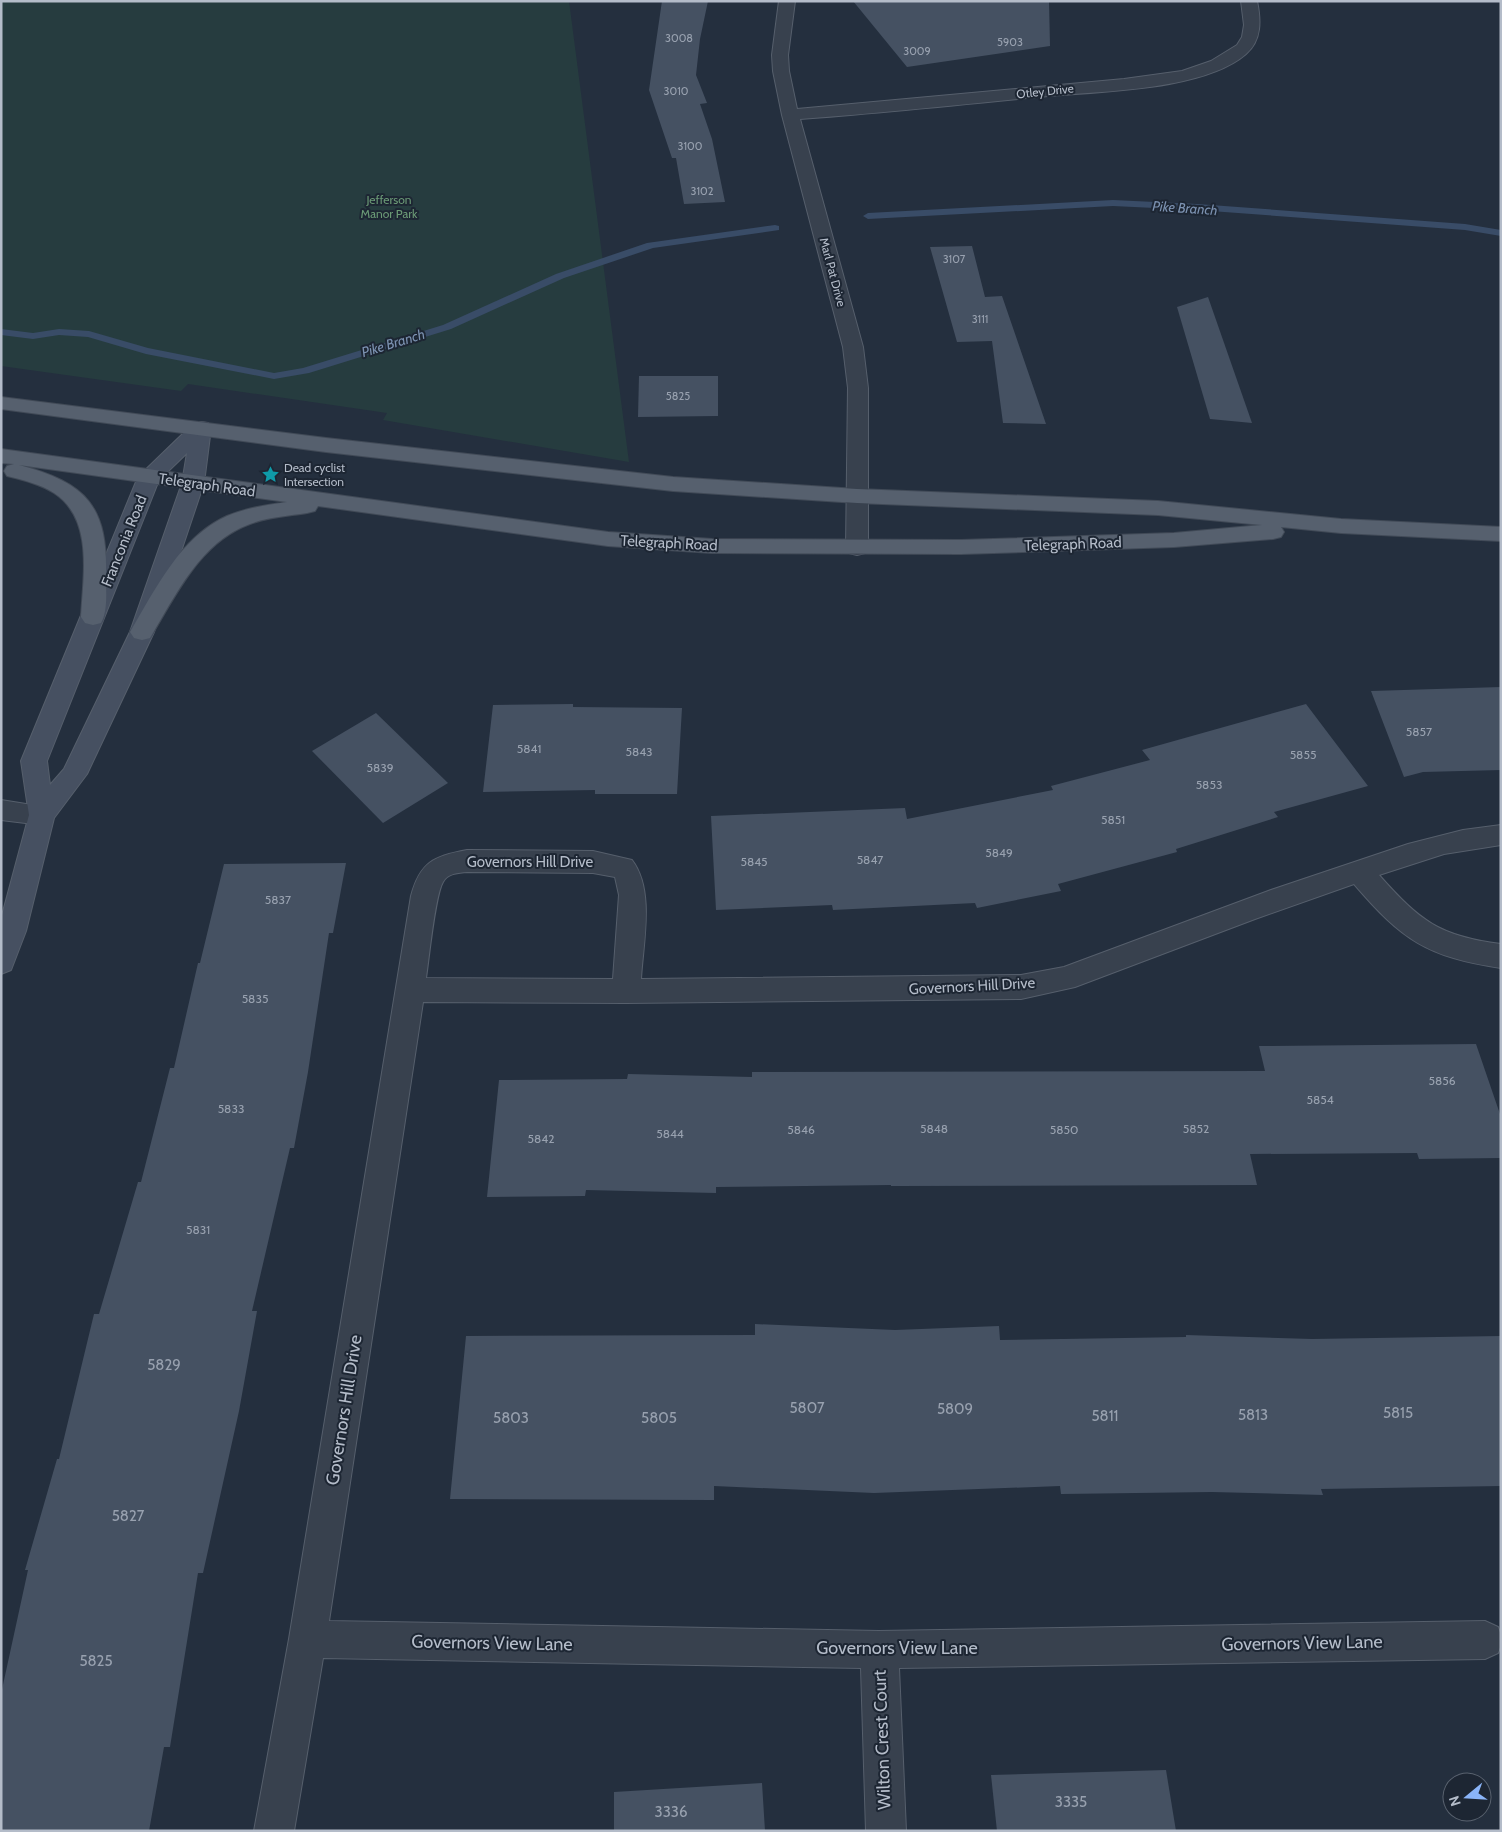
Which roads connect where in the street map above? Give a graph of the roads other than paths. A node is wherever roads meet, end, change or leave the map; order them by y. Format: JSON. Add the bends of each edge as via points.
{"nodes":[{"id":1,"x":787,"y":1,"type":"edge"},
{"id":2,"x":1249,"y":1,"type":"edge"},
{"id":3,"x":790,"y":115,"type":"junction"},
{"id":4,"x":1,"y":403,"type":"edge"},
{"id":5,"x":201,"y":428,"type":"junction"},
{"id":6,"x":1,"y":456,"type":"edge"},
{"id":7,"x":1,"y":467,"type":"edge"},
{"id":8,"x":149,"y":477,"type":"junction"},
{"id":9,"x":193,"y":483,"type":"junction"},
{"id":10,"x":857,"y":496,"type":"junction"},
{"id":11,"x":335,"y":502,"type":"junction"},
{"id":12,"x":1341,"y":526,"type":"junction"},
{"id":13,"x":1501,"y":534,"type":"edge"},
{"id":14,"x":857,"y":548,"type":"junction"},
{"id":15,"x":93,"y":617,"type":"junction"},
{"id":16,"x":142,"y":632,"type":"junction"},
{"id":17,"x":1,"y":810,"type":"edge"},
{"id":18,"x":42,"y":815,"type":"junction"},
{"id":19,"x":1501,"y":835,"type":"edge"},
{"id":20,"x":1359,"y":871,"type":"junction"},
{"id":21,"x":1501,"y":956,"type":"edge"},
{"id":22,"x":1,"y":962,"type":"edge"},
{"id":23,"x":410,"y":990,"type":"junction"},
{"id":24,"x":626,"y":991,"type":"junction"},
{"id":25,"x":308,"y":1639,"type":"junction"},
{"id":26,"x":1485,"y":1640,"type":"dead end"},
{"id":27,"x":879,"y":1650,"type":"junction"},
{"id":28,"x":274,"y":1831,"type":"edge"},
{"id":29,"x":886,"y":1831,"type":"edge"}],
"edges":[{"from":1,"to":3,"type":"street","name":"Marl Pat Drive","via":[[780,55]]},
{"from":2,"to":3,"type":"street","name":"Otley Drive","via":[[1253,18],[1251,34],[1244,47],[1202,70],[1083,88]]},
{"from":3,"to":10,"type":"street","name":"Marl Pat Drive","via":[[853,347],[858,388]]},
{"from":4,"to":5,"type":"main road","name":"Telegraph Road"},
{"from":5,"to":8,"type":"main road","name":"Franconia Road"},
{"from":5,"to":9,"type":"main road","name":"Franconia Road"},
{"from":5,"to":10,"type":"main road","name":"Telegraph Road","via":[[673,484]]},
{"from":6,"to":8,"type":"main road","name":"Telegraph Road"},
{"from":7,"to":15,"type":"main road","via":[[63,488],[76,499],[88,517],[94,533]]},
{"from":8,"to":9,"type":"main road","name":"Telegraph Road"},
{"from":8,"to":15,"type":"main road","name":"Franconia Road"},
{"from":9,"to":11,"type":"main road","name":"Telegraph Road"},
{"from":9,"to":16,"type":"main road","name":"Franconia Road"},
{"from":10,"to":12,"type":"main road","name":"Telegraph Road","via":[[1158,508]]},
{"from":10,"to":14,"type":"street","name":"Marl Pat Drive"},
{"from":11,"to":14,"type":"main road","name":"Telegraph Road","via":[[608,539],[712,546]]},
{"from":11,"to":16,"type":"main road","via":[[252,516],[226,526],[202,544],[184,566]]},
{"from":12,"to":13,"type":"main road","name":"Telegraph Road"},
{"from":12,"to":14,"type":"main road","name":"Telegraph Road","via":[[1174,540],[961,548]]},
{"from":15,"to":18,"type":"main road","name":"Franconia Road","via":[[34,761]]},
{"from":16,"to":18,"type":"main road","name":"Franconia Road","via":[[74,774]]},
{"from":17,"to":18,"type":"street"},
{"from":18,"to":22,"type":"main road","name":"Franconia Road"},
{"from":19,"to":20,"type":"street","name":"Governors Hill Drive","via":[[1470,838]]},
{"from":20,"to":21,"type":"street","via":[[1395,912],[1421,933],[1453,948]]},
{"from":20,"to":24,"type":"street","name":"Governors Hill Drive","via":[[1065,979],[1021,987]]},
{"from":23,"to":24,"type":"street","name":"Governors Hill Drive"},
{"from":23,"to":24,"type":"street","name":"Governors Hill Drive","via":[[429,878],[440,867],[467,862],[593,862],[622,868],[632,885]]},
{"from":23,"to":25,"type":"street","name":"Governors Hill Drive"},
{"from":25,"to":27,"type":"street","name":"Governors View Lane"},
{"from":25,"to":28,"type":"street","name":"Governors Hill Drive"},
{"from":26,"to":27,"type":"street","name":"Governors View Lane"},
{"from":27,"to":29,"type":"street","name":"Wilton Crest Court"}]}
